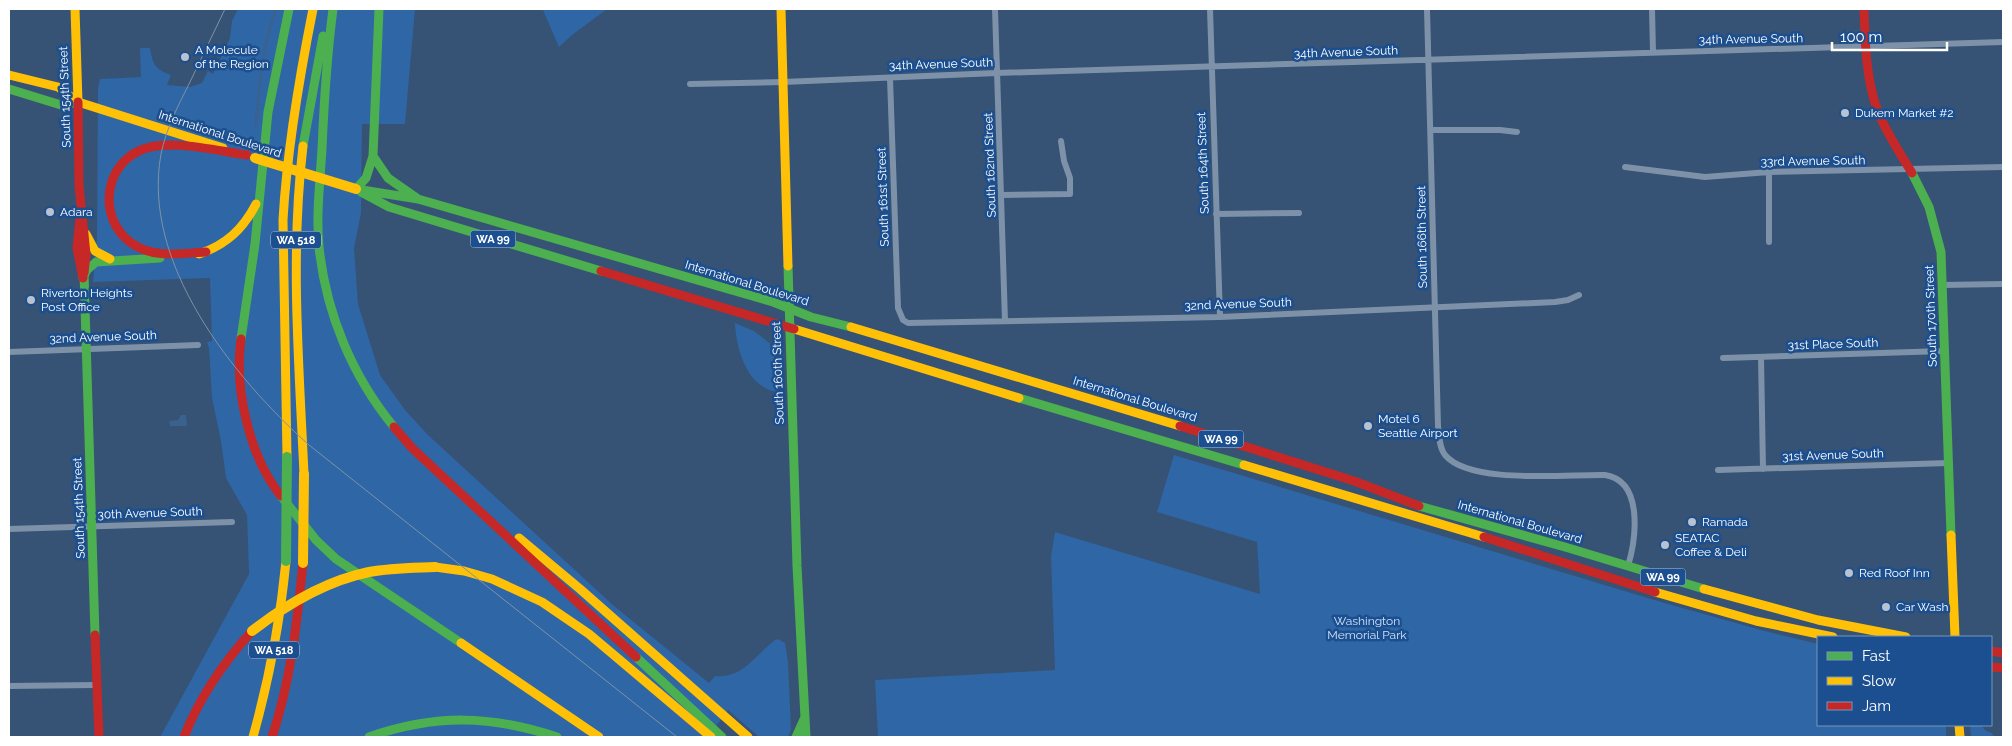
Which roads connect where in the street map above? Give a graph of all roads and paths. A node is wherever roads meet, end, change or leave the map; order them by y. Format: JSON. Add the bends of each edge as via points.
{"nodes":[{"id":1,"x":75,"y":9,"type":"edge"},
{"id":2,"x":289,"y":9,"type":"edge"},
{"id":3,"x":313,"y":9,"type":"edge"},
{"id":4,"x":332,"y":9,"type":"edge"},
{"id":5,"x":379,"y":9,"type":"edge"},
{"id":6,"x":781,"y":9,"type":"edge"},
{"id":7,"x":995,"y":9,"type":"edge"},
{"id":8,"x":1210,"y":9,"type":"edge"},
{"id":9,"x":1427,"y":9,"type":"edge"},
{"id":10,"x":1652,"y":9,"type":"edge"},
{"id":11,"x":1864,"y":9,"type":"edge"},
{"id":12,"x":2003,"y":42,"type":"edge"},
{"id":13,"x":1865,"y":47,"type":"junction"},
{"id":14,"x":1653,"y":52,"type":"junction"},
{"id":15,"x":1429,"y":60,"type":"junction"},
{"id":16,"x":1211,"y":67,"type":"junction"},
{"id":17,"x":997,"y":73,"type":"junction"},
{"id":18,"x":9,"y":75,"type":"edge"},
{"id":19,"x":890,"y":78,"type":"junction"},
{"id":20,"x":783,"y":82,"type":"junction"},
{"id":21,"x":690,"y":84,"type":"dead end"},
{"id":22,"x":9,"y":89,"type":"edge"},
{"id":23,"x":78,"y":102,"type":"junction"},
{"id":24,"x":1431,"y":130,"type":"junction"},
{"id":25,"x":1517,"y":132,"type":"dead end"},
{"id":26,"x":1061,"y":141,"type":"dead end"},
{"id":27,"x":247,"y":156,"type":"junction"},
{"id":28,"x":373,"y":156,"type":"junction"},
{"id":29,"x":1625,"y":167,"type":"dead end"},
{"id":30,"x":2003,"y":167,"type":"edge"},
{"id":31,"x":1910,"y":170,"type":"junction"},
{"id":32,"x":1769,"y":172,"type":"junction"},
{"id":33,"x":356,"y":190,"type":"junction"},
{"id":34,"x":1002,"y":195,"type":"junction"},
{"id":35,"x":260,"y":196,"type":"junction"},
{"id":36,"x":418,"y":199,"type":"junction"},
{"id":37,"x":1299,"y":213,"type":"dead end"},
{"id":38,"x":81,"y":214,"type":"junction"},
{"id":39,"x":1216,"y":214,"type":"junction"},
{"id":40,"x":86,"y":234,"type":"junction"},
{"id":41,"x":1769,"y":242,"type":"dead end"},
{"id":42,"x":206,"y":252,"type":"junction"},
{"id":43,"x":111,"y":260,"type":"junction"},
{"id":44,"x":83,"y":278,"type":"junction"},
{"id":45,"x":2003,"y":284,"type":"edge"},
{"id":46,"x":1942,"y":285,"type":"junction"},
{"id":47,"x":1579,"y":295,"type":"dead end"},
{"id":48,"x":1434,"y":307,"type":"junction"},
{"id":49,"x":789,"y":308,"type":"junction"},
{"id":50,"x":899,"y":315,"type":"joint"},
{"id":51,"x":1220,"y":317,"type":"junction"},
{"id":52,"x":1005,"y":321,"type":"junction"},
{"id":53,"x":789,"y":327,"type":"junction"},
{"id":54,"x":198,"y":345,"type":"dead end"},
{"id":55,"x":86,"y":349,"type":"junction"},
{"id":56,"x":9,"y":352,"type":"edge"},
{"id":57,"x":1944,"y":352,"type":"junction"},
{"id":58,"x":1761,"y":357,"type":"junction"},
{"id":59,"x":1723,"y":358,"type":"dead end"},
{"id":60,"x":1949,"y":463,"type":"junction"},
{"id":61,"x":1763,"y":469,"type":"junction"},
{"id":62,"x":1718,"y":470,"type":"dead end"},
{"id":63,"x":439,"y":474,"type":"junction"},
{"id":64,"x":232,"y":522,"type":"dead end"},
{"id":65,"x":92,"y":526,"type":"junction"},
{"id":66,"x":9,"y":529,"type":"edge"},
{"id":67,"x":1628,"y":566,"type":"junction"},
{"id":68,"x":1592,"y":571,"type":"junction"},
{"id":69,"x":1828,"y":636,"type":"edge"},
{"id":70,"x":1901,"y":636,"type":"edge"},
{"id":71,"x":1956,"y":636,"type":"edge"},
{"id":72,"x":96,"y":685,"type":"junction"},
{"id":73,"x":9,"y":686,"type":"edge"},
{"id":74,"x":805,"y":717,"type":"junction"},
{"id":75,"x":99,"y":737,"type":"edge"},
{"id":76,"x":184,"y":737,"type":"edge"},
{"id":77,"x":253,"y":737,"type":"edge"},
{"id":78,"x":272,"y":737,"type":"edge"},
{"id":79,"x":369,"y":737,"type":"edge"},
{"id":80,"x":557,"y":737,"type":"edge"},
{"id":81,"x":599,"y":737,"type":"edge"},
{"id":82,"x":711,"y":737,"type":"edge"},
{"id":83,"x":722,"y":737,"type":"edge"},
{"id":84,"x":748,"y":737,"type":"edge"},
{"id":85,"x":796,"y":737,"type":"edge"},
{"id":86,"x":806,"y":737,"type":"edge"}],
"edges":[{"from":1,"to":23,"type":"main road","name":"South 154th Street"},
{"from":2,"to":35,"type":"main road","via":[[268,112]]},
{"from":3,"to":77,"type":"main road","number":"WA 518","bridge":true,"via":[[295,97],[284,183],[286,561],[268,683]]},
{"from":4,"to":63,"type":"main road","via":[[318,214],[325,290],[344,347],[368,393],[403,438]]},
{"from":4,"to":78,"type":"main road","number":"WA 518","bridge":true,"via":[[310,96],[300,176],[296,250],[304,563],[295,642]]},
{"from":5,"to":28,"type":"main road"},
{"from":6,"to":20,"type":"main road","name":"South 160th Street"},
{"from":7,"to":17,"type":"street","name":"South 162nd Street"},
{"from":8,"to":16,"type":"street","name":"South 164th Street"},
{"from":9,"to":15,"type":"street","name":"South 166th Street"},
{"from":10,"to":14,"type":"street"},
{"from":11,"to":13,"type":"main road","name":"South 170th Street"},
{"from":12,"to":13,"type":"street","name":"34th Avenue South"},
{"from":13,"to":14,"type":"street","name":"34th Avenue South"},
{"from":13,"to":31,"type":"main road","name":"South 170th Street","via":[[1879,112]]},
{"from":14,"to":15,"type":"street","name":"34th Avenue South"},
{"from":15,"to":16,"type":"street","name":"34th Avenue South"},
{"from":15,"to":24,"type":"street","name":"South 166th Street"},
{"from":16,"to":17,"type":"street","name":"34th Avenue South"},
{"from":16,"to":39,"type":"street","name":"South 164th Street"},
{"from":17,"to":19,"type":"street","name":"34th Avenue South"},
{"from":17,"to":34,"type":"street","name":"South 162nd Street"},
{"from":18,"to":23,"type":"main road","name":"International Boulevard","via":[[58,87]]},
{"from":19,"to":20,"type":"street","name":"34th Avenue South"},
{"from":19,"to":50,"type":"street","name":"South 161st Street"},
{"from":20,"to":21,"type":"street","name":"34th Avenue South"},
{"from":20,"to":49,"type":"main road","name":"South 160th Street"},
{"from":22,"to":23,"type":"main road","name":"International Boulevard","via":[[59,105]]},
{"from":23,"to":27,"type":"main road","name":"International Boulevard","number":"WA 99"},
{"from":23,"to":38,"type":"main road","name":"South 154th Street"},
{"from":24,"to":25,"type":"street"},
{"from":24,"to":48,"type":"street","name":"South 166th Street"},
{"from":26,"to":34,"type":"street","via":[[1070,178],[1070,194]]},
{"from":27,"to":33,"type":"main road","name":"International Boulevard","number":"WA 99","bridge":true},
{"from":27,"to":42,"type":"main road","via":[[155,146],[131,155],[112,177],[108,193],[109,212],[117,230],[126,240],[152,252]]},
{"from":28,"to":33,"type":"main road","via":[[366,178]]},
{"from":28,"to":36,"type":"main road","via":[[388,178]]},
{"from":29,"to":32,"type":"street","name":"33rd Avenue South","via":[[1705,177]]},
{"from":30,"to":31,"type":"street","name":"33rd Avenue South"},
{"from":31,"to":32,"type":"street","name":"33rd Avenue South"},
{"from":31,"to":46,"type":"main road","name":"South 170th Street","via":[[1934,221],[1941,252]]},
{"from":32,"to":41,"type":"street"},
{"from":33,"to":36,"type":"main road","name":"International Boulevard","number":"WA 99"},
{"from":33,"to":53,"type":"main road","name":"International Boulevard","number":"WA 99","via":[[389,207]]},
{"from":34,"to":52,"type":"street","name":"South 162nd Street"},
{"from":35,"to":42,"type":"main road","via":[[235,235]]},
{"from":35,"to":81,"type":"main road","via":[[238,358],[240,394],[247,425],[269,481],[316,540],[336,559]]},
{"from":36,"to":49,"type":"main road","name":"International Boulevard","number":"WA 99"},
{"from":37,"to":39,"type":"street"},
{"from":38,"to":40,"type":"main road","name":"South 154th Street"},
{"from":38,"to":44,"type":"main road","name":"South 154th Street","via":[[77,230]]},
{"from":39,"to":51,"type":"street","name":"South 164th Street"},
{"from":40,"to":43,"type":"main road","via":[[95,251]]},
{"from":40,"to":44,"type":"main road","name":"South 154th Street","via":[[87,265]]},
{"from":42,"to":43,"type":"main road","via":[[177,258]]},
{"from":43,"to":44,"type":"main road","via":[[91,265]]},
{"from":44,"to":55,"type":"main road","name":"South 154th Street"},
{"from":45,"to":46,"type":"street"},
{"from":46,"to":57,"type":"main road","name":"South 170th Street"},
{"from":47,"to":48,"type":"street","name":"32nd Avenue South","via":[[1555,302]]},
{"from":48,"to":51,"type":"street","name":"32nd Avenue South"},
{"from":48,"to":67,"type":"street","name":"South 166th Street","via":[[1441,448],[1451,460],[1474,470],[1499,475],[1608,475],[1625,486],[1633,502],[1632,554]]},
{"from":49,"to":53,"type":"main road","name":"South 160th Street"},
{"from":49,"to":67,"type":"main road","name":"International Boulevard","number":"WA 99","via":[[1282,457],[1414,505]]},
{"from":50,"to":52,"type":"street","name":"32nd Avenue South","via":[[915,324]]},
{"from":51,"to":52,"type":"street","name":"32nd Avenue South"},
{"from":53,"to":68,"type":"main road","name":"International Boulevard","number":"WA 99"},
{"from":53,"to":74,"type":"main road","name":"South 160th Street"},
{"from":54,"to":55,"type":"street","name":"32nd Avenue South"},
{"from":55,"to":56,"type":"street","name":"32nd Avenue South"},
{"from":55,"to":65,"type":"main road","name":"South 154th Street"},
{"from":57,"to":58,"type":"street","name":"31st Place South"},
{"from":57,"to":60,"type":"main road","name":"South 170th Street"},
{"from":58,"to":59,"type":"street","name":"31st Place South"},
{"from":58,"to":61,"type":"street"},
{"from":60,"to":61,"type":"street","name":"31st Avenue South"},
{"from":60,"to":71,"type":"main road","name":"South 170th Street"},
{"from":61,"to":62,"type":"street","name":"31st Avenue South"},
{"from":63,"to":83,"type":"main road"},
{"from":63,"to":84,"type":"main road","via":[[474,498]]},
{"from":64,"to":65,"type":"street","name":"30th Avenue South"},
{"from":65,"to":66,"type":"street","name":"30th Avenue South"},
{"from":65,"to":72,"type":"main road","name":"South 154th Street"},
{"from":67,"to":68,"type":"main road","via":[[1617,572]]},
{"from":67,"to":70,"type":"main road","name":"International Boulevard","number":"WA 99","via":[[1764,607]]},
{"from":68,"to":69,"type":"main road","name":"International Boulevard","number":"WA 99","via":[[1756,621]]},
{"from":72,"to":73,"type":"street"},
{"from":72,"to":75,"type":"main road","name":"South 154th Street"},
{"from":74,"to":85,"type":"main road"},
{"from":74,"to":86,"type":"main road","name":"South 160th Street"},
{"from":76,"to":82,"type":"main road","bridge":true,"via":[[205,690],[222,665],[252,631],[286,606],[314,589],[334,582],[389,569],[435,567],[489,578],[546,603],[610,651]]},
{"from":79,"to":80,"type":"main road","via":[[411,724],[446,718],[511,723]]}]}
